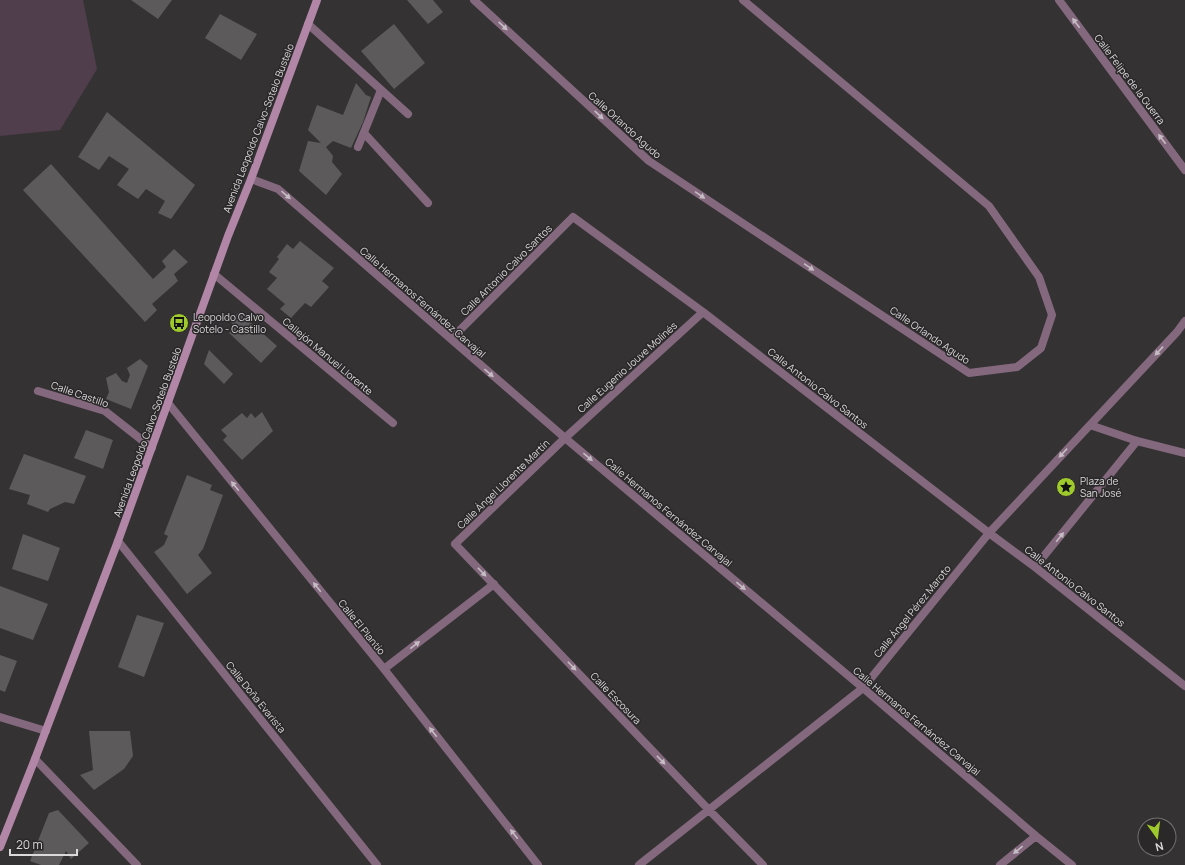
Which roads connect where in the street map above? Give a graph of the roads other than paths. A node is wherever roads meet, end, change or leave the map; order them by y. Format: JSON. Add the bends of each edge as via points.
{"nodes":[{"id":1,"x":317,"y":0,"type":"edge"},
{"id":2,"x":474,"y":0,"type":"edge"},
{"id":3,"x":743,"y":0,"type":"edge"},
{"id":4,"x":1059,"y":0,"type":"edge"},
{"id":5,"x":308,"y":24,"type":"junction"},
{"id":6,"x":382,"y":90,"type":"junction"},
{"id":7,"x":408,"y":114,"type":"dead end"},
{"id":8,"x":364,"y":133,"type":"junction"},
{"id":9,"x":358,"y":148,"type":"dead end"},
{"id":10,"x":1185,"y":170,"type":"edge"},
{"id":11,"x":251,"y":179,"type":"junction"},
{"id":12,"x":428,"y":203,"type":"dead end"},
{"id":13,"x":214,"y":274,"type":"junction"},
{"id":14,"x":703,"y":312,"type":"junction"},
{"id":15,"x":1185,"y":322,"type":"edge"},
{"id":16,"x":451,"y":339,"type":"junction"},
{"id":17,"x":38,"y":391,"type":"dead end"},
{"id":18,"x":168,"y":403,"type":"junction"},
{"id":19,"x":393,"y":424,"type":"dead end"},
{"id":20,"x":1090,"y":425,"type":"junction"},
{"id":21,"x":565,"y":438,"type":"junction"},
{"id":22,"x":1137,"y":440,"type":"junction"},
{"id":23,"x":152,"y":448,"type":"junction"},
{"id":24,"x":1185,"y":453,"type":"edge"},
{"id":25,"x":988,"y":533,"type":"junction"},
{"id":26,"x":118,"y":541,"type":"junction"},
{"id":27,"x":455,"y":544,"type":"joint"},
{"id":28,"x":1035,"y":568,"type":"junction"},
{"id":29,"x":494,"y":584,"type":"junction"},
{"id":30,"x":384,"y":669,"type":"junction"},
{"id":31,"x":1185,"y":686,"type":"edge"},
{"id":32,"x":863,"y":688,"type":"junction"},
{"id":33,"x":0,"y":717,"type":"edge"},
{"id":34,"x":46,"y":731,"type":"junction"},
{"id":35,"x":35,"y":759,"type":"junction"},
{"id":36,"x":709,"y":810,"type":"junction"},
{"id":37,"x":1036,"y":836,"type":"junction"},
{"id":38,"x":0,"y":847,"type":"edge"},
{"id":39,"x":137,"y":865,"type":"edge"},
{"id":40,"x":377,"y":865,"type":"edge"},
{"id":41,"x":538,"y":865,"type":"edge"},
{"id":42,"x":639,"y":865,"type":"edge"},
{"id":43,"x":763,"y":865,"type":"edge"},
{"id":44,"x":1000,"y":865,"type":"edge"},
{"id":45,"x":1072,"y":865,"type":"edge"}],
"edges":[{"from":1,"to":5,"type":"main road","name":"Avenida Leopoldo Calvo-Sotelo Bustelo"},
{"from":2,"to":3,"type":"street","name":"Calle Orlando Agudo","one_way":true,"via":[[649,161],[969,373],[1017,367],[1041,348],[1052,315],[1039,277],[989,206]]},
{"from":10,"to":4,"type":"street","name":"Calle Felipe de la Guerra","one_way":true},
{"from":5,"to":6,"type":"street"},
{"from":5,"to":11,"type":"main road","name":"Avenida Leopoldo Calvo-Sotelo Bustelo"},
{"from":6,"to":7,"type":"street"},
{"from":6,"to":8,"type":"street"},
{"from":8,"to":9,"type":"street"},
{"from":8,"to":12,"type":"street"},
{"from":11,"to":13,"type":"main road","name":"Avenida Leopoldo Calvo-Sotelo Bustelo"},
{"from":11,"to":16,"type":"street","name":"Calle Hermanos Fernández Carvajal","one_way":true,"via":[[278,189]]},
{"from":13,"to":18,"type":"main road","name":"Avenida Leopoldo Calvo-Sotelo Bustelo"},
{"from":13,"to":19,"type":"street","name":"Callejón Manuel Llorente"},
{"from":14,"to":16,"type":"street","name":"Calle Antonio Calvo Santos","via":[[573,217]]},
{"from":14,"to":21,"type":"street","name":"Calle Eugenio Jouve Molinés"},
{"from":14,"to":25,"type":"street","name":"Calle Antonio Calvo Santos"},
{"from":15,"to":20,"type":"street","one_way":true},
{"from":16,"to":21,"type":"street","name":"Calle Hermanos Fernández Carvajal","one_way":true},
{"from":17,"to":23,"type":"street","name":"Calle Castillo","via":[[105,411]]},
{"from":18,"to":23,"type":"main road","name":"Avenida Leopoldo Calvo-Sotelo Bustelo"},
{"from":30,"to":18,"type":"street","name":"Calle El Plantío","one_way":true},
{"from":20,"to":22,"type":"street"},
{"from":20,"to":25,"type":"street","name":"Calle Ángel Pérez Maroto","one_way":true},
{"from":21,"to":27,"type":"street","name":"Calle Ángel Llorente Martín"},
{"from":21,"to":32,"type":"street","name":"Calle Hermanos Fernández Carvajal","one_way":true},
{"from":22,"to":24,"type":"street"},
{"from":28,"to":22,"type":"street","one_way":true},
{"from":23,"to":26,"type":"main road","name":"Avenida Leopoldo Calvo-Sotelo Bustelo"},
{"from":25,"to":28,"type":"street","name":"Calle Antonio Calvo Santos"},
{"from":25,"to":32,"type":"street","name":"Calle Ángel Pérez Maroto"},
{"from":26,"to":34,"type":"main road","name":"Avenida Leopoldo Calvo-Sotelo Bustelo"},
{"from":26,"to":40,"type":"street","name":"Calle Doña Evarista"},
{"from":27,"to":29,"type":"street","name":"Calle Escosura","one_way":true},
{"from":28,"to":31,"type":"street","name":"Calle Antonio Calvo Santos"},
{"from":30,"to":29,"type":"street","one_way":true},
{"from":29,"to":36,"type":"street","name":"Calle Escosura","one_way":true},
{"from":41,"to":30,"type":"street","name":"Calle El Plantío","one_way":true},
{"from":32,"to":36,"type":"street","name":"Calle Ángel Pérez Maroto"},
{"from":32,"to":37,"type":"street","name":"Calle Hermanos Fernández Carvajal"},
{"from":33,"to":34,"type":"street"},
{"from":34,"to":35,"type":"main road","name":"Avenida Leopoldo Calvo-Sotelo Bustelo"},
{"from":35,"to":38,"type":"main road","name":"Avenida Leopoldo Calvo-Sotelo Bustelo"},
{"from":35,"to":39,"type":"street"},
{"from":36,"to":42,"type":"street","name":"Calle Ángel Pérez Maroto"},
{"from":36,"to":43,"type":"street","name":"Calle Escosura"},
{"from":37,"to":44,"type":"street","one_way":true},
{"from":37,"to":45,"type":"street","name":"Calle Hermanos Fernández Carvajal"}]}
